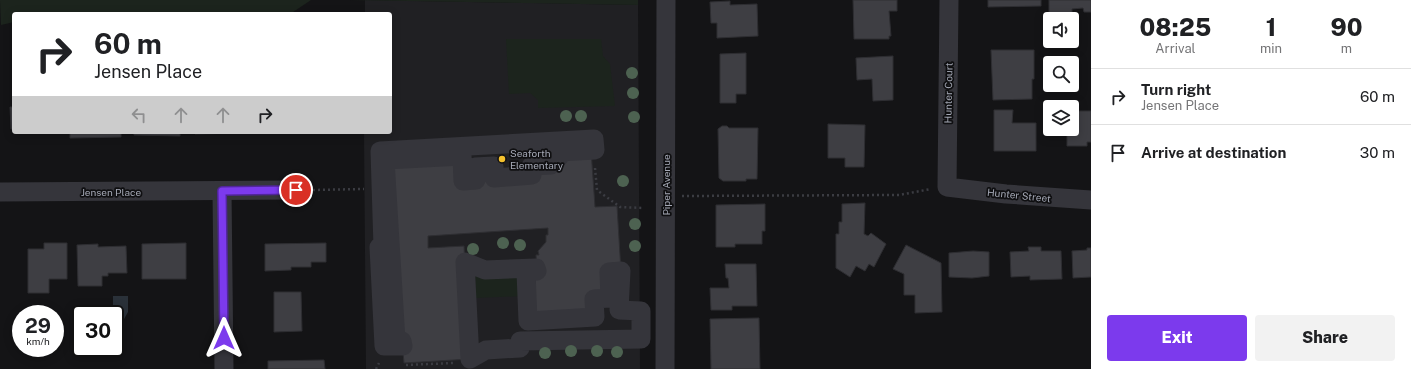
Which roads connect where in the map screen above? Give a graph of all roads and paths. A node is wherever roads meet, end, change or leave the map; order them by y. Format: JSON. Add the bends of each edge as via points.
{"nodes":[{"id":1,"x":666,"y":0,"type":"edge"},
{"id":2,"x":949,"y":0,"type":"edge"},
{"id":3,"x":594,"y":150,"type":"junction"},
{"id":4,"x":947,"y":187,"type":"junction"},
{"id":5,"x":381,"y":189,"type":"junction"},
{"id":6,"x":296,"y":190,"type":"joint"},
{"id":7,"x":222,"y":191,"type":"junction"},
{"id":8,"x":0,"y":192,"type":"edge"},
{"id":9,"x":681,"y":196,"type":"dead end"},
{"id":10,"x":1091,"y":200,"type":"edge"},
{"id":11,"x":643,"y":208,"type":"dead end"},
{"id":12,"x":396,"y":346,"type":"junction"},
{"id":13,"x":473,"y":358,"type":"junction"},
{"id":14,"x":224,"y":369,"type":"edge"},
{"id":15,"x":665,"y":369,"type":"edge"}],
"edges":[{"from":1,"to":15,"type":"street","name":"Piper Avenue"},
{"from":2,"to":4,"type":"street","name":"Hunter Court"},
{"from":3,"to":5,"type":"street","via":[[594,139],[380,151]]},
{"from":3,"to":11,"type":"path","via":[[597,190],[620,207]]},
{"from":3,"to":12,"type":"street","via":[[559,152],[560,156],[551,157],[551,164],[531,166],[532,175],[494,178],[494,166],[475,167],[476,180],[463,181],[462,156],[385,160],[396,341],[402,341],[402,346]]},
{"from":4,"to":9,"type":"path","via":[[899,195]]},
{"from":4,"to":10,"type":"street","name":"Hunter Street"},
{"from":5,"to":6,"type":"path"},
{"from":5,"to":12,"type":"street","via":[[383,247],[379,247],[384,346]]},
{"from":6,"to":7,"type":"street","name":"Jensen Place"},
{"from":7,"to":8,"type":"street","name":"Jensen Place"},
{"from":7,"to":14,"type":"street"},
{"from":12,"to":13,"type":"path","via":[[399,365],[471,362]]},
{"from":13,"to":13,"type":"street","via":[[470,359],[464,262],[485,270],[536,268],[537,271],[526,272],[528,321],[595,317],[594,299],[610,298],[609,272],[621,271],[620,310],[641,311],[640,339],[520,341],[520,348],[486,350]]}]}
